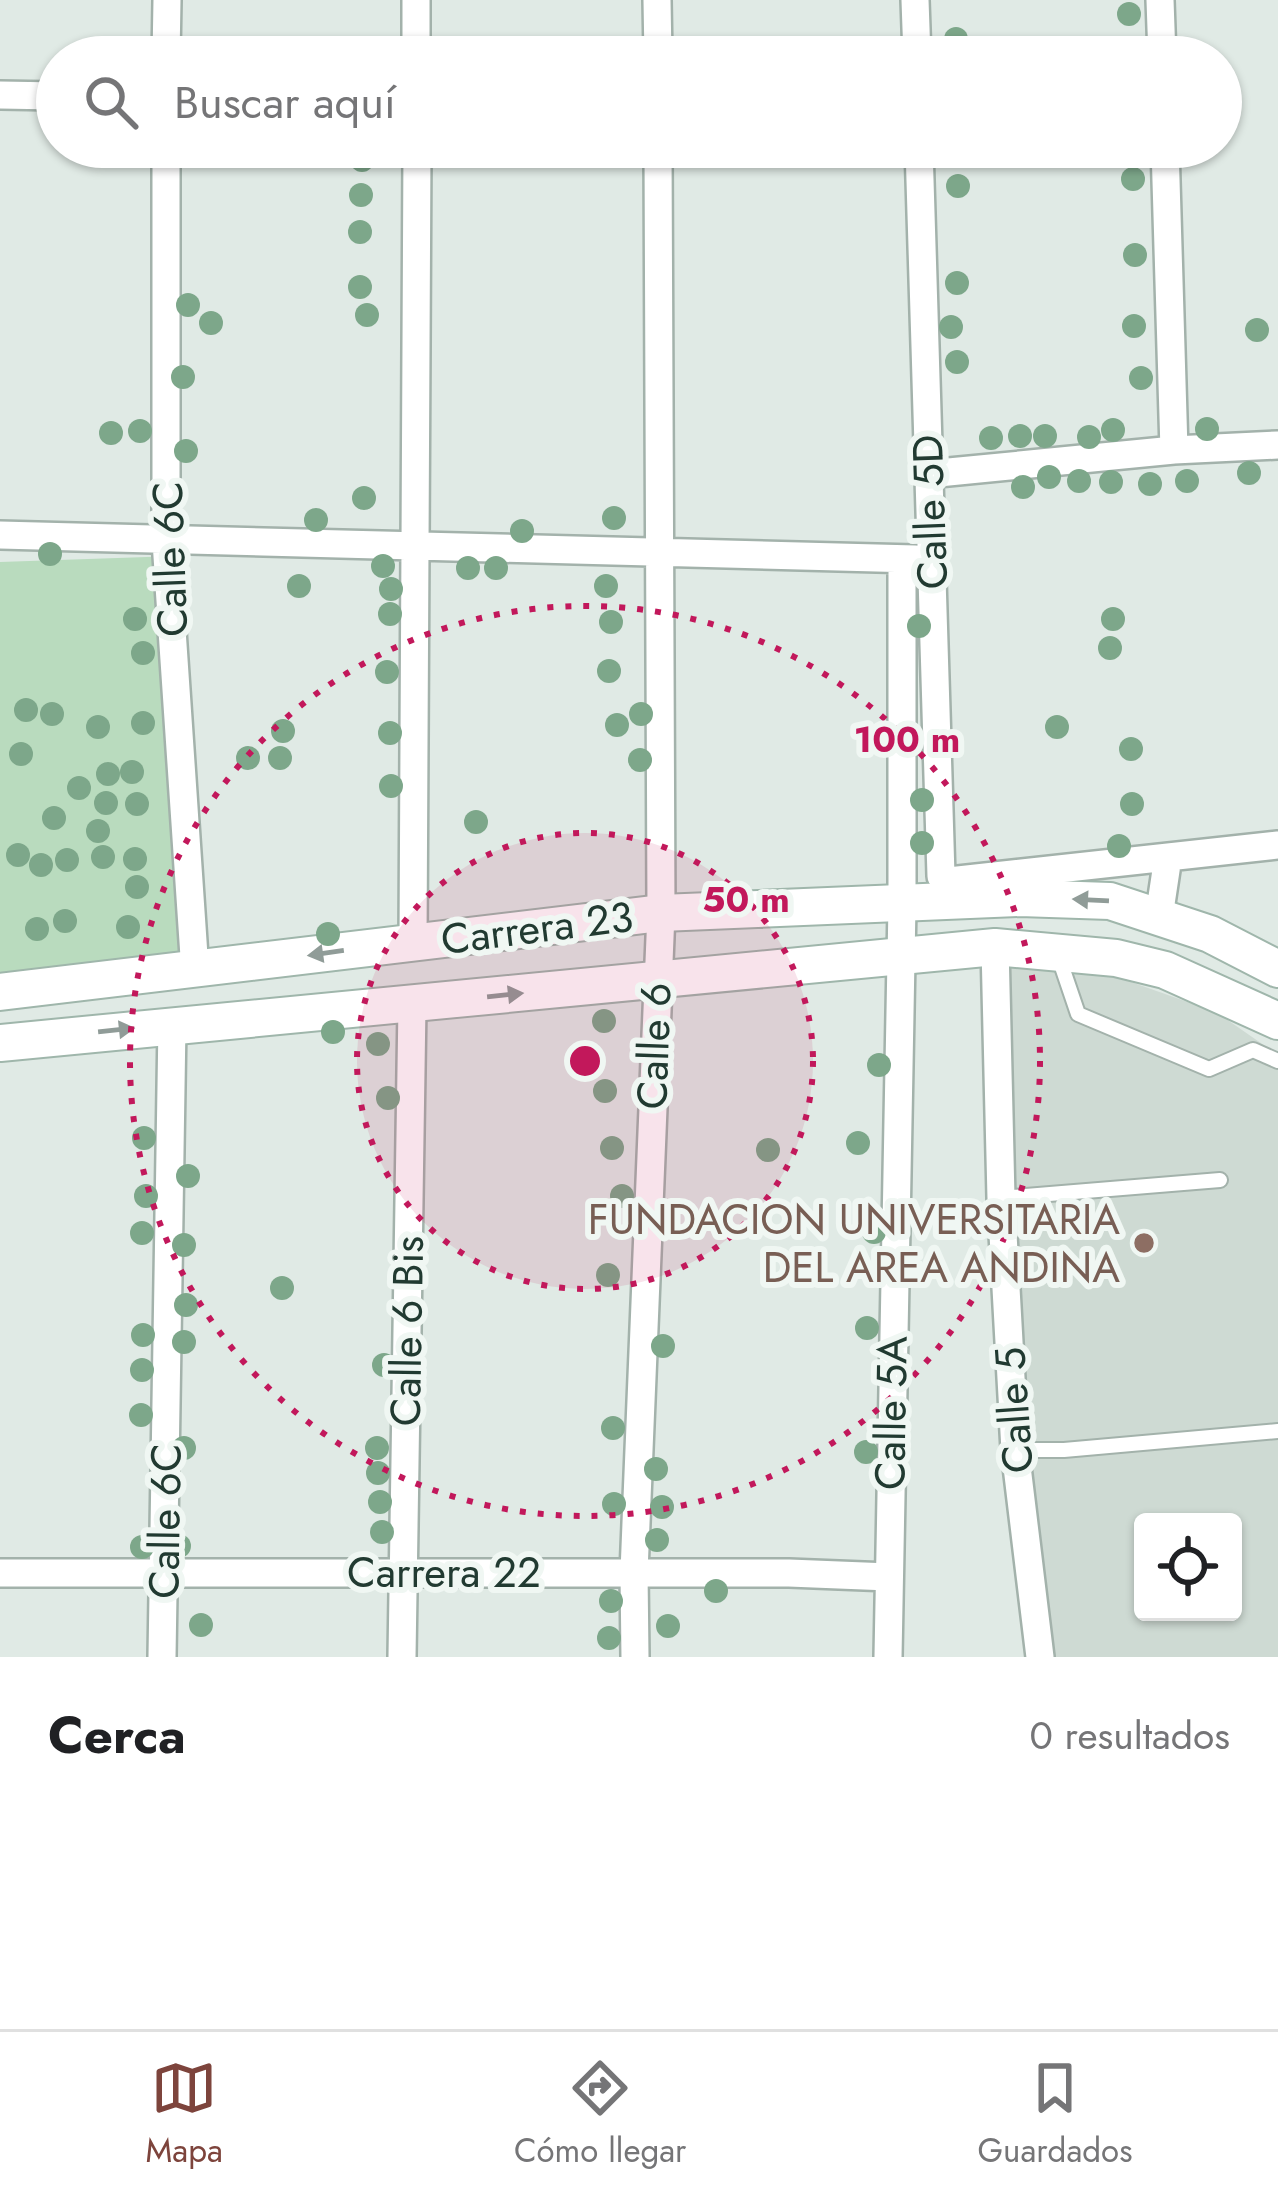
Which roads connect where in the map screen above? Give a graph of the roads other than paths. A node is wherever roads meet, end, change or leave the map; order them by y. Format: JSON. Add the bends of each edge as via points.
{"nodes":[{"id":1,"x":167,"y":0,"type":"edge"},
{"id":2,"x":416,"y":0,"type":"edge"},
{"id":3,"x":657,"y":0,"type":"edge"},
{"id":4,"x":915,"y":0,"type":"edge"},
{"id":5,"x":1160,"y":0,"type":"edge"},
{"id":6,"x":166,"y":36,"type":"edge"},
{"id":7,"x":416,"y":36,"type":"edge"},
{"id":8,"x":658,"y":36,"type":"edge"},
{"id":9,"x":916,"y":36,"type":"edge"},
{"id":10,"x":1161,"y":36,"type":"edge"},
{"id":11,"x":0,"y":94,"type":"edge"},
{"id":12,"x":36,"y":95,"type":"edge"},
{"id":13,"x":166,"y":168,"type":"edge"},
{"id":14,"x":417,"y":168,"type":"edge"},
{"id":15,"x":658,"y":168,"type":"edge"},
{"id":16,"x":920,"y":168,"type":"edge"},
{"id":17,"x":1166,"y":168,"type":"edge"},
{"id":18,"x":1278,"y":445,"type":"edge"},
{"id":19,"x":1174,"y":450,"type":"junction"},
{"id":20,"x":928,"y":474,"type":"junction"},
{"id":21,"x":0,"y":535,"type":"edge"},
{"id":22,"x":166,"y":541,"type":"junction"},
{"id":23,"x":417,"y":548,"type":"junction"},
{"id":24,"x":660,"y":551,"type":"junction"},
{"id":25,"x":902,"y":559,"type":"junction"},
{"id":26,"x":932,"y":559,"type":"junction"},
{"id":27,"x":1278,"y":844,"type":"edge"},
{"id":28,"x":1168,"y":857,"type":"junction"},
{"id":29,"x":902,"y":905,"type":"junction"},
{"id":30,"x":661,"y":913,"type":"junction"},
{"id":31,"x":1159,"y":917,"type":"junction"},
{"id":32,"x":412,"y":942,"type":"junction"},
{"id":33,"x":995,"y":947,"type":"junction"},
{"id":34,"x":1057,"y":952,"type":"junction"},
{"id":35,"x":901,"y":953,"type":"junction"},
{"id":36,"x":1278,"y":969,"type":"edge"},
{"id":37,"x":196,"y":970,"type":"junction"},
{"id":38,"x":657,"y":979,"type":"junction"},
{"id":39,"x":0,"y":992,"type":"edge"},
{"id":40,"x":412,"y":1005,"type":"junction"},
{"id":41,"x":1267,"y":1017,"type":"edge"},
{"id":42,"x":172,"y":1024,"type":"junction"},
{"id":43,"x":0,"y":1043,"type":"edge"},
{"id":44,"x":1253,"y":1050,"type":"junction"},
{"id":45,"x":1278,"y":1061,"type":"edge"},
{"id":46,"x":1220,"y":1180,"type":"dead end"},
{"id":47,"x":1001,"y":1198,"type":"junction"},
{"id":48,"x":1278,"y":1431,"type":"edge"},
{"id":49,"x":1015,"y":1450,"type":"junction"},
{"id":50,"x":403,"y":1572,"type":"junction"},
{"id":51,"x":634,"y":1572,"type":"junction"},
{"id":52,"x":0,"y":1573,"type":"edge"},
{"id":53,"x":165,"y":1574,"type":"junction"},
{"id":54,"x":889,"y":1577,"type":"junction"},
{"id":55,"x":162,"y":1657,"type":"edge"},
{"id":56,"x":402,"y":1657,"type":"edge"},
{"id":57,"x":634,"y":1657,"type":"edge"},
{"id":58,"x":888,"y":1657,"type":"edge"},
{"id":59,"x":1040,"y":1657,"type":"edge"}],
"edges":[{"from":1,"to":6,"type":"street"},
{"from":2,"to":7,"type":"street"},
{"from":3,"to":8,"type":"street"},
{"from":4,"to":9,"type":"street"},
{"from":5,"to":10,"type":"street"},
{"from":11,"to":12,"type":"street"},
{"from":13,"to":22,"type":"street","name":"Calle 6C"},
{"from":14,"to":23,"type":"street"},
{"from":15,"to":24,"type":"street","name":"Calle 6"},
{"from":16,"to":20,"type":"street","name":"Calle 5D"},
{"from":17,"to":19,"type":"street"},
{"from":18,"to":19,"type":"street"},
{"from":19,"to":20,"type":"street"},
{"from":20,"to":26,"type":"street","name":"Calle 5D"},
{"from":21,"to":22,"type":"street"},
{"from":22,"to":23,"type":"street"},
{"from":22,"to":37,"type":"street","name":"Calle 6C"},
{"from":23,"to":24,"type":"street"},
{"from":23,"to":32,"type":"street"},
{"from":24,"to":25,"type":"street"},
{"from":24,"to":30,"type":"street","name":"Calle 6"},
{"from":25,"to":26,"type":"street"},
{"from":25,"to":29,"type":"street","name":"Calle 5A"},
{"from":26,"to":28,"type":"street","name":"Calle 5D","via":[[941,876]]},
{"from":27,"to":28,"type":"street"},
{"from":28,"to":31,"type":"street"},
{"from":29,"to":30,"type":"main road","name":"Carrera 23"},
{"from":31,"to":29,"type":"main road","name":"Carrera 23","one_way":true,"via":[[1110,901]]},
{"from":29,"to":35,"type":"street","name":"Calle 5A"},
{"from":30,"to":32,"type":"main road","name":"Carrera 23"},
{"from":30,"to":38,"type":"street","name":"Calle 6"},
{"from":31,"to":36,"type":"main road","name":"Carrera 23"},
{"from":32,"to":37,"type":"main road","name":"Carrera 23","one_way":true},
{"from":33,"to":34,"type":"main road","name":"Carrera 23"},
{"from":33,"to":35,"type":"main road","name":"Carrera 23"},
{"from":33,"to":47,"type":"street","name":"Calle 5"},
{"from":34,"to":41,"type":"main road","name":"Carrera 23","via":[[1165,970]]},
{"from":34,"to":44,"type":"lane","via":[[1078,1014],[1209,1069]]},
{"from":35,"to":38,"type":"main road","name":"Carrera 23"},
{"from":35,"to":54,"type":"street","name":"Calle 5A"},
{"from":37,"to":39,"type":"main road","name":"Carrera 23"},
{"from":40,"to":38,"type":"main road","name":"Carrera 23","one_way":true},
{"from":38,"to":51,"type":"street","name":"Calle 6"},
{"from":40,"to":42,"type":"main road","name":"Carrera 23"},
{"from":40,"to":50,"type":"street","name":"Calle 6 Bis"},
{"from":41,"to":44,"type":"lane"},
{"from":43,"to":42,"type":"main road","name":"Carrera 23","one_way":true},
{"from":42,"to":53,"type":"street","name":"Calle 6C"},
{"from":44,"to":45,"type":"lane"},
{"from":46,"to":47,"type":"lane"},
{"from":47,"to":49,"type":"street","name":"Calle 5"},
{"from":48,"to":49,"type":"lane"},
{"from":49,"to":59,"type":"street","name":"Calle 5"},
{"from":50,"to":51,"type":"street","name":"Carrera 22"},
{"from":50,"to":53,"type":"street","name":"Carrera 22"},
{"from":50,"to":56,"type":"street","name":"Calle 6 Bis"},
{"from":51,"to":54,"type":"street","name":"Carrera 22"},
{"from":51,"to":57,"type":"street","name":"Calle 6"},
{"from":52,"to":53,"type":"street","name":"Carrera 22"},
{"from":53,"to":55,"type":"street","name":"Calle 6C"},
{"from":54,"to":58,"type":"street","name":"Calle 5A"}]}
